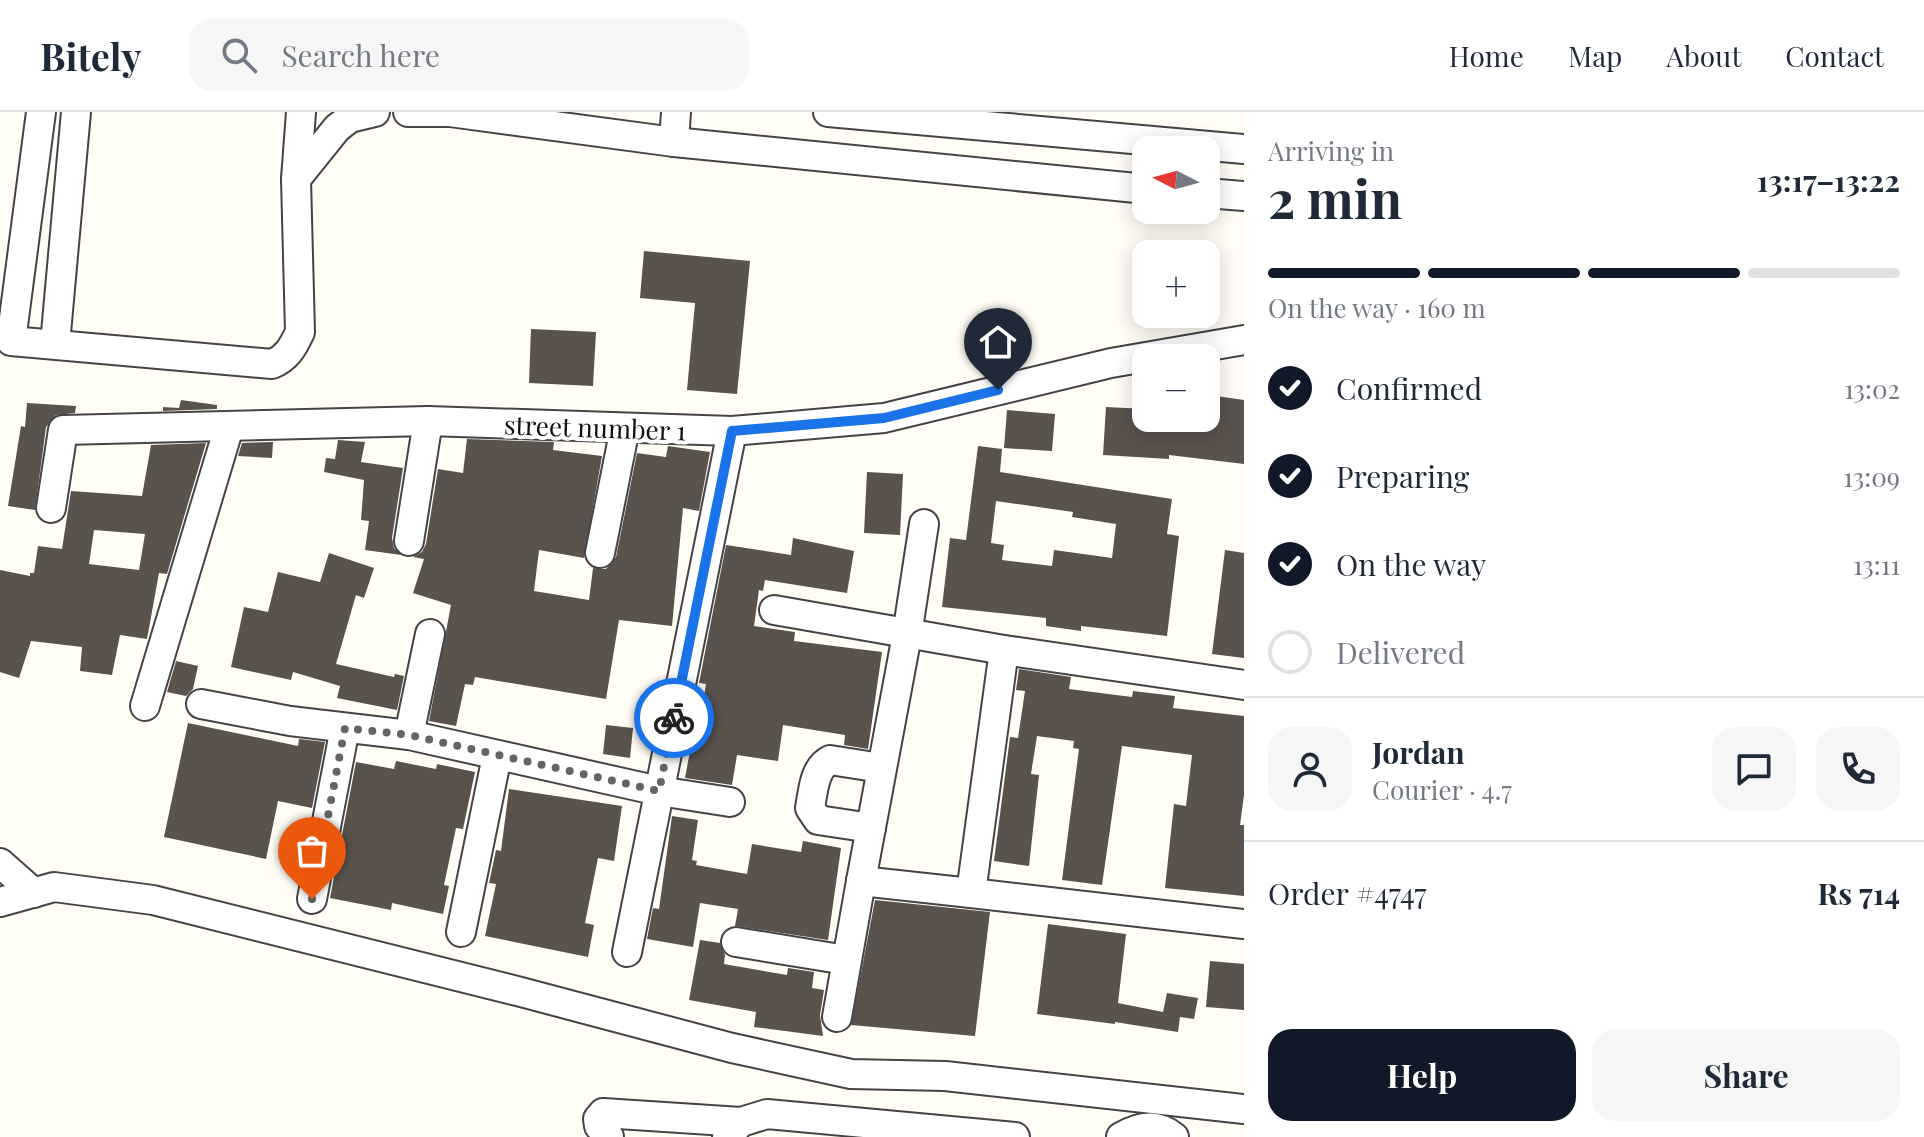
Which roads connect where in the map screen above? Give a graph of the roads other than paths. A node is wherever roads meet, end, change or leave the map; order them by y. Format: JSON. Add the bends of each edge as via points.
{"nodes":[{"id":1,"x":41,"y":112,"type":"edge"},
{"id":2,"x":76,"y":112,"type":"edge"},
{"id":3,"x":301,"y":112,"type":"edge"},
{"id":4,"x":375,"y":112,"type":"edge"},
{"id":5,"x":408,"y":112,"type":"edge"},
{"id":6,"x":449,"y":112,"type":"edge"},
{"id":7,"x":676,"y":112,"type":"edge"},
{"id":8,"x":828,"y":112,"type":"edge"},
{"id":9,"x":494,"y":115,"type":"edge"},
{"id":10,"x":674,"y":142,"type":"junction"},
{"id":11,"x":1132,"y":143,"type":"edge"},
{"id":12,"x":1220,"y":148,"type":"edge"},
{"id":13,"x":1244,"y":149,"type":"edge"},
{"id":14,"x":296,"y":179,"type":"junction"},
{"id":15,"x":1132,"y":188,"type":"edge"},
{"id":16,"x":1220,"y":194,"type":"edge"},
{"id":17,"x":1244,"y":196,"type":"edge"},
{"id":18,"x":1244,"y":340,"type":"edge"},
{"id":19,"x":5,"y":342,"type":"edge"},
{"id":20,"x":55,"y":344,"type":"junction"},
{"id":21,"x":428,"y":421,"type":"junction"},
{"id":22,"x":229,"y":427,"type":"junction"},
{"id":23,"x":625,"y":428,"type":"junction"},
{"id":24,"x":732,"y":431,"type":"junction"},
{"id":25,"x":51,"y":508,"type":"dead end"},
{"id":26,"x":924,"y":524,"type":"dead end"},
{"id":27,"x":409,"y":541,"type":"dead end"},
{"id":28,"x":600,"y":553,"type":"dead end"},
{"id":29,"x":774,"y":610,"type":"dead end"},
{"id":30,"x":430,"y":634,"type":"dead end"},
{"id":31,"x":907,"y":635,"type":"junction"},
{"id":32,"x":1004,"y":650,"type":"junction"},
{"id":33,"x":1244,"y":685,"type":"edge"},
{"id":34,"x":201,"y":704,"type":"dead end"},
{"id":35,"x":145,"y":706,"type":"dead end"},
{"id":36,"x":345,"y":728,"type":"junction"},
{"id":37,"x":409,"y":735,"type":"junction"},
{"id":38,"x":497,"y":756,"type":"junction"},
{"id":39,"x":881,"y":768,"type":"junction"},
{"id":40,"x":659,"y":791,"type":"junction"},
{"id":41,"x":730,"y":802,"type":"dead end"},
{"id":42,"x":871,"y":828,"type":"junction"},
{"id":43,"x":0,"y":863,"type":"edge"},
{"id":44,"x":861,"y":881,"type":"junction"},
{"id":45,"x":34,"y":893,"type":"junction"},
{"id":46,"x":971,"y":893,"type":"junction"},
{"id":47,"x":312,"y":899,"type":"dead end"},
{"id":48,"x":0,"y":902,"type":"edge"},
{"id":49,"x":1244,"y":924,"type":"edge"},
{"id":50,"x":461,"y":932,"type":"dead end"},
{"id":51,"x":736,"y":942,"type":"dead end"},
{"id":52,"x":627,"y":952,"type":"dead end"},
{"id":53,"x":846,"y":960,"type":"junction"},
{"id":54,"x":837,"y":1017,"type":"dead end"},
{"id":55,"x":1244,"y":1109,"type":"edge"},
{"id":56,"x":734,"y":1129,"type":"edge"},
{"id":57,"x":895,"y":1131,"type":"edge"},
{"id":58,"x":609,"y":1137,"type":"edge"},
{"id":59,"x":1015,"y":1137,"type":"edge"},
{"id":60,"x":1121,"y":1137,"type":"edge"},
{"id":61,"x":1174,"y":1137,"type":"edge"}],
"edges":[{"from":1,"to":19,"type":"street"},
{"from":2,"to":20,"type":"street"},
{"from":3,"to":14,"type":"street"},
{"from":4,"to":14,"type":"street","via":[[350,118],[337,128]]},
{"from":5,"to":6,"type":"street"},
{"from":6,"to":9,"type":"street"},
{"from":7,"to":10,"type":"street"},
{"from":8,"to":11,"type":"street"},
{"from":9,"to":10,"type":"street"},
{"from":10,"to":15,"type":"street"},
{"from":12,"to":13,"type":"street"},
{"from":14,"to":20,"type":"street","via":[[300,332],[282,360],[272,364]]},
{"from":16,"to":17,"type":"street"},
{"from":18,"to":24,"type":"street","name":"street number 1","via":[[1111,363],[884,418]]},
{"from":19,"to":20,"type":"street"},
{"from":21,"to":22,"type":"street","name":"street number 1"},
{"from":21,"to":23,"type":"street","name":"street number 1"},
{"from":21,"to":27,"type":"street"},
{"from":22,"to":25,"type":"street","name":"street number 1","via":[[63,430]]},
{"from":22,"to":35,"type":"street"},
{"from":23,"to":24,"type":"street","name":"street number 1"},
{"from":23,"to":28,"type":"street"},
{"from":24,"to":40,"type":"street"},
{"from":26,"to":31,"type":"street"},
{"from":29,"to":31,"type":"street"},
{"from":30,"to":37,"type":"street"},
{"from":31,"to":32,"type":"street"},
{"from":31,"to":39,"type":"street"},
{"from":32,"to":33,"type":"street"},
{"from":32,"to":46,"type":"street"},
{"from":34,"to":36,"type":"street"},
{"from":36,"to":37,"type":"street"},
{"from":36,"to":47,"type":"street"},
{"from":37,"to":38,"type":"street"},
{"from":38,"to":40,"type":"street"},
{"from":38,"to":50,"type":"street"},
{"from":39,"to":42,"type":"street"},
{"from":39,"to":42,"type":"street","via":[[824,763],[810,808],[818,820]]},
{"from":40,"to":41,"type":"street"},
{"from":40,"to":52,"type":"street"},
{"from":42,"to":44,"type":"street"},
{"from":43,"to":45,"type":"street"},
{"from":44,"to":46,"type":"street"},
{"from":44,"to":53,"type":"street"},
{"from":45,"to":48,"type":"street"},
{"from":45,"to":55,"type":"street","via":[[54,887],[153,900],[822,1069],[945,1076]]},
{"from":46,"to":49,"type":"street"},
{"from":51,"to":53,"type":"street"},
{"from":53,"to":54,"type":"street"},
{"from":56,"to":57,"type":"street","via":[[767,1114]]},
{"from":56,"to":58,"type":"street","via":[[603,1113],[599,1126]]},
{"from":57,"to":59,"type":"street"},
{"from":60,"to":61,"type":"street","via":[[1144,1127]]}]}
